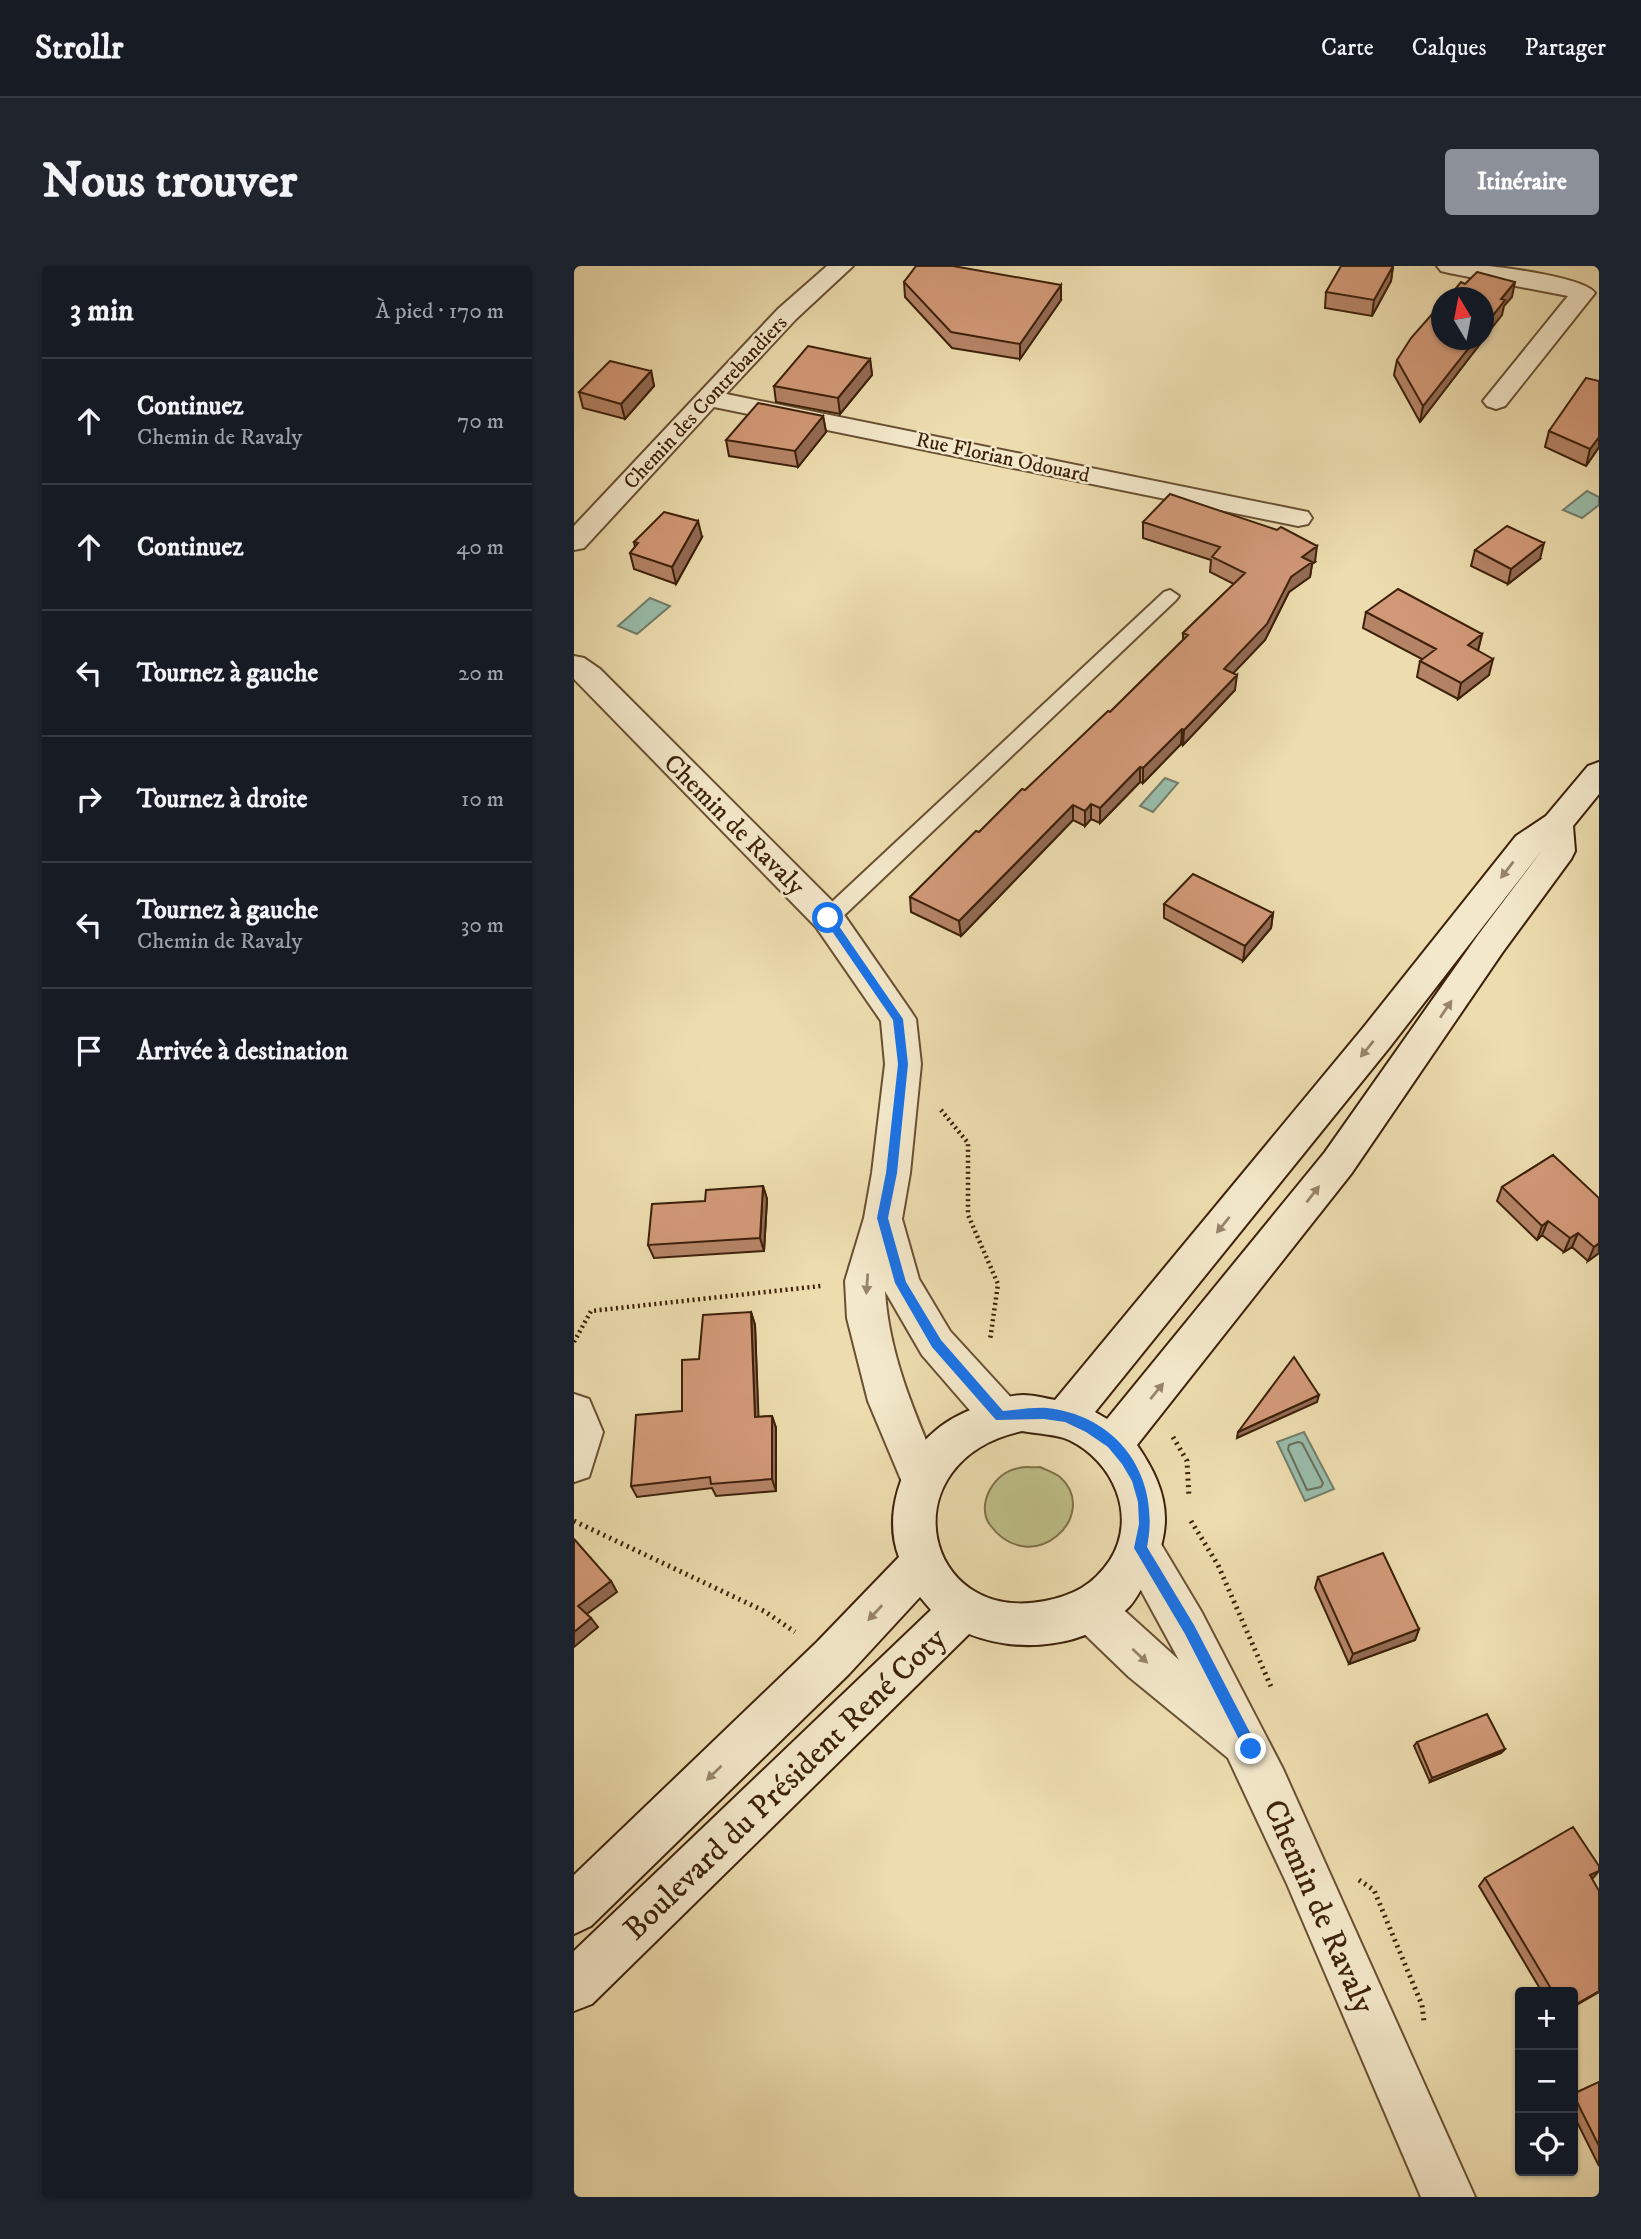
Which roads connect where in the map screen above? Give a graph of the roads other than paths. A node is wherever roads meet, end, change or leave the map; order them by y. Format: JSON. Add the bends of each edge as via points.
{"nodes":[{"id":1,"x":841,"y":266,"type":"edge"},
{"id":2,"x":1449,"y":266,"type":"edge"},
{"id":3,"x":709,"y":398,"type":"junction"},
{"id":4,"x":1496,"y":401,"type":"dead end"},
{"id":5,"x":1298,"y":518,"type":"dead end"},
{"id":6,"x":574,"y":542,"type":"edge"},
{"id":7,"x":1170,"y":596,"type":"dead end"},
{"id":8,"x":574,"y":665,"type":"edge"},
{"id":9,"x":1599,"y":773,"type":"edge"},
{"id":10,"x":1557,"y":824,"type":"junction"},
{"id":11,"x":828,"y":918,"type":"junction"},
{"id":12,"x":883,"y":1218,"type":"junction"},
{"id":13,"x":574,"y":1412,"type":"edge"},
{"id":14,"x":1000,"y":1416,"type":"junction"},
{"id":15,"x":1066,"y":1417,"type":"junction"},
{"id":16,"x":1112,"y":1443,"type":"junction"},
{"id":17,"x":574,"y":1463,"type":"edge"},
{"id":18,"x":922,"y":1480,"type":"junction"},
{"id":19,"x":1140,"y":1548,"type":"junction"},
{"id":20,"x":922,"y":1563,"type":"junction"},
{"id":21,"x":963,"y":1609,"type":"junction"},
{"id":22,"x":1090,"y":1609,"type":"junction"},
{"id":23,"x":1251,"y":1749,"type":"junction"},
{"id":24,"x":574,"y":1909,"type":"edge"},
{"id":25,"x":574,"y":1986,"type":"edge"},
{"id":26,"x":1448,"y":2197,"type":"edge"}],
"edges":[{"from":1,"to":3,"type":"street","name":"Chemin des Contrebandiers","via":[[788,314]]},
{"from":2,"to":4,"type":"street","via":[[1583,293]]},
{"from":3,"to":5,"type":"street","name":"Rue Florian Odouard"},
{"from":3,"to":6,"type":"street","name":"Chemin des Contrebandiers"},
{"from":7,"to":11,"type":"lane"},
{"from":8,"to":11,"type":"street","name":"Chemin de Ravaly"},
{"from":9,"to":10,"type":"street"},
{"from":10,"to":15,"type":"street","one_way":true,"via":[[1527,844],[1302,1130]]},
{"from":16,"to":10,"type":"street","one_way":true,"via":[[1338,1163],[1559,852]]},
{"from":11,"to":12,"type":"street","name":"Chemin de Ravaly","via":[[898,1019],[903,1064]]},
{"from":12,"to":14,"type":"street","via":[[901,1283],[918,1313],[936,1343]]},
{"from":12,"to":18,"type":"street","name":"Chemin de Ravaly","one_way":true,"via":[[865,1281],[867,1318],[889,1401]]},
{"from":13,"to":17,"type":"street","via":[[582,1432]]},
{"from":14,"to":15,"type":"street"},
{"from":14,"to":18,"type":"street","via":[[953,1440]]},
{"from":15,"to":16,"type":"street"},
{"from":16,"to":19,"type":"street","via":[[1138,1480],[1144,1502]]},
{"from":18,"to":20,"type":"street","via":[[913,1522]]},
{"from":19,"to":22,"type":"street","via":[[1112,1592]]},
{"from":19,"to":23,"type":"street","name":"Chemin de Ravaly","via":[[1189,1629]]},
{"from":20,"to":21,"type":"street","via":[[946,1596]]},
{"from":20,"to":24,"type":"street","one_way":true,"via":[[833,1658]]},
{"from":21,"to":22,"type":"street","via":[[1013,1626],[1066,1620]]},
{"from":21,"to":25,"type":"street","name":"Boulevard du Président René Coty"},
{"from":22,"to":23,"type":"street","one_way":true},
{"from":23,"to":26,"type":"street","name":"Chemin de Ravaly"}]}
